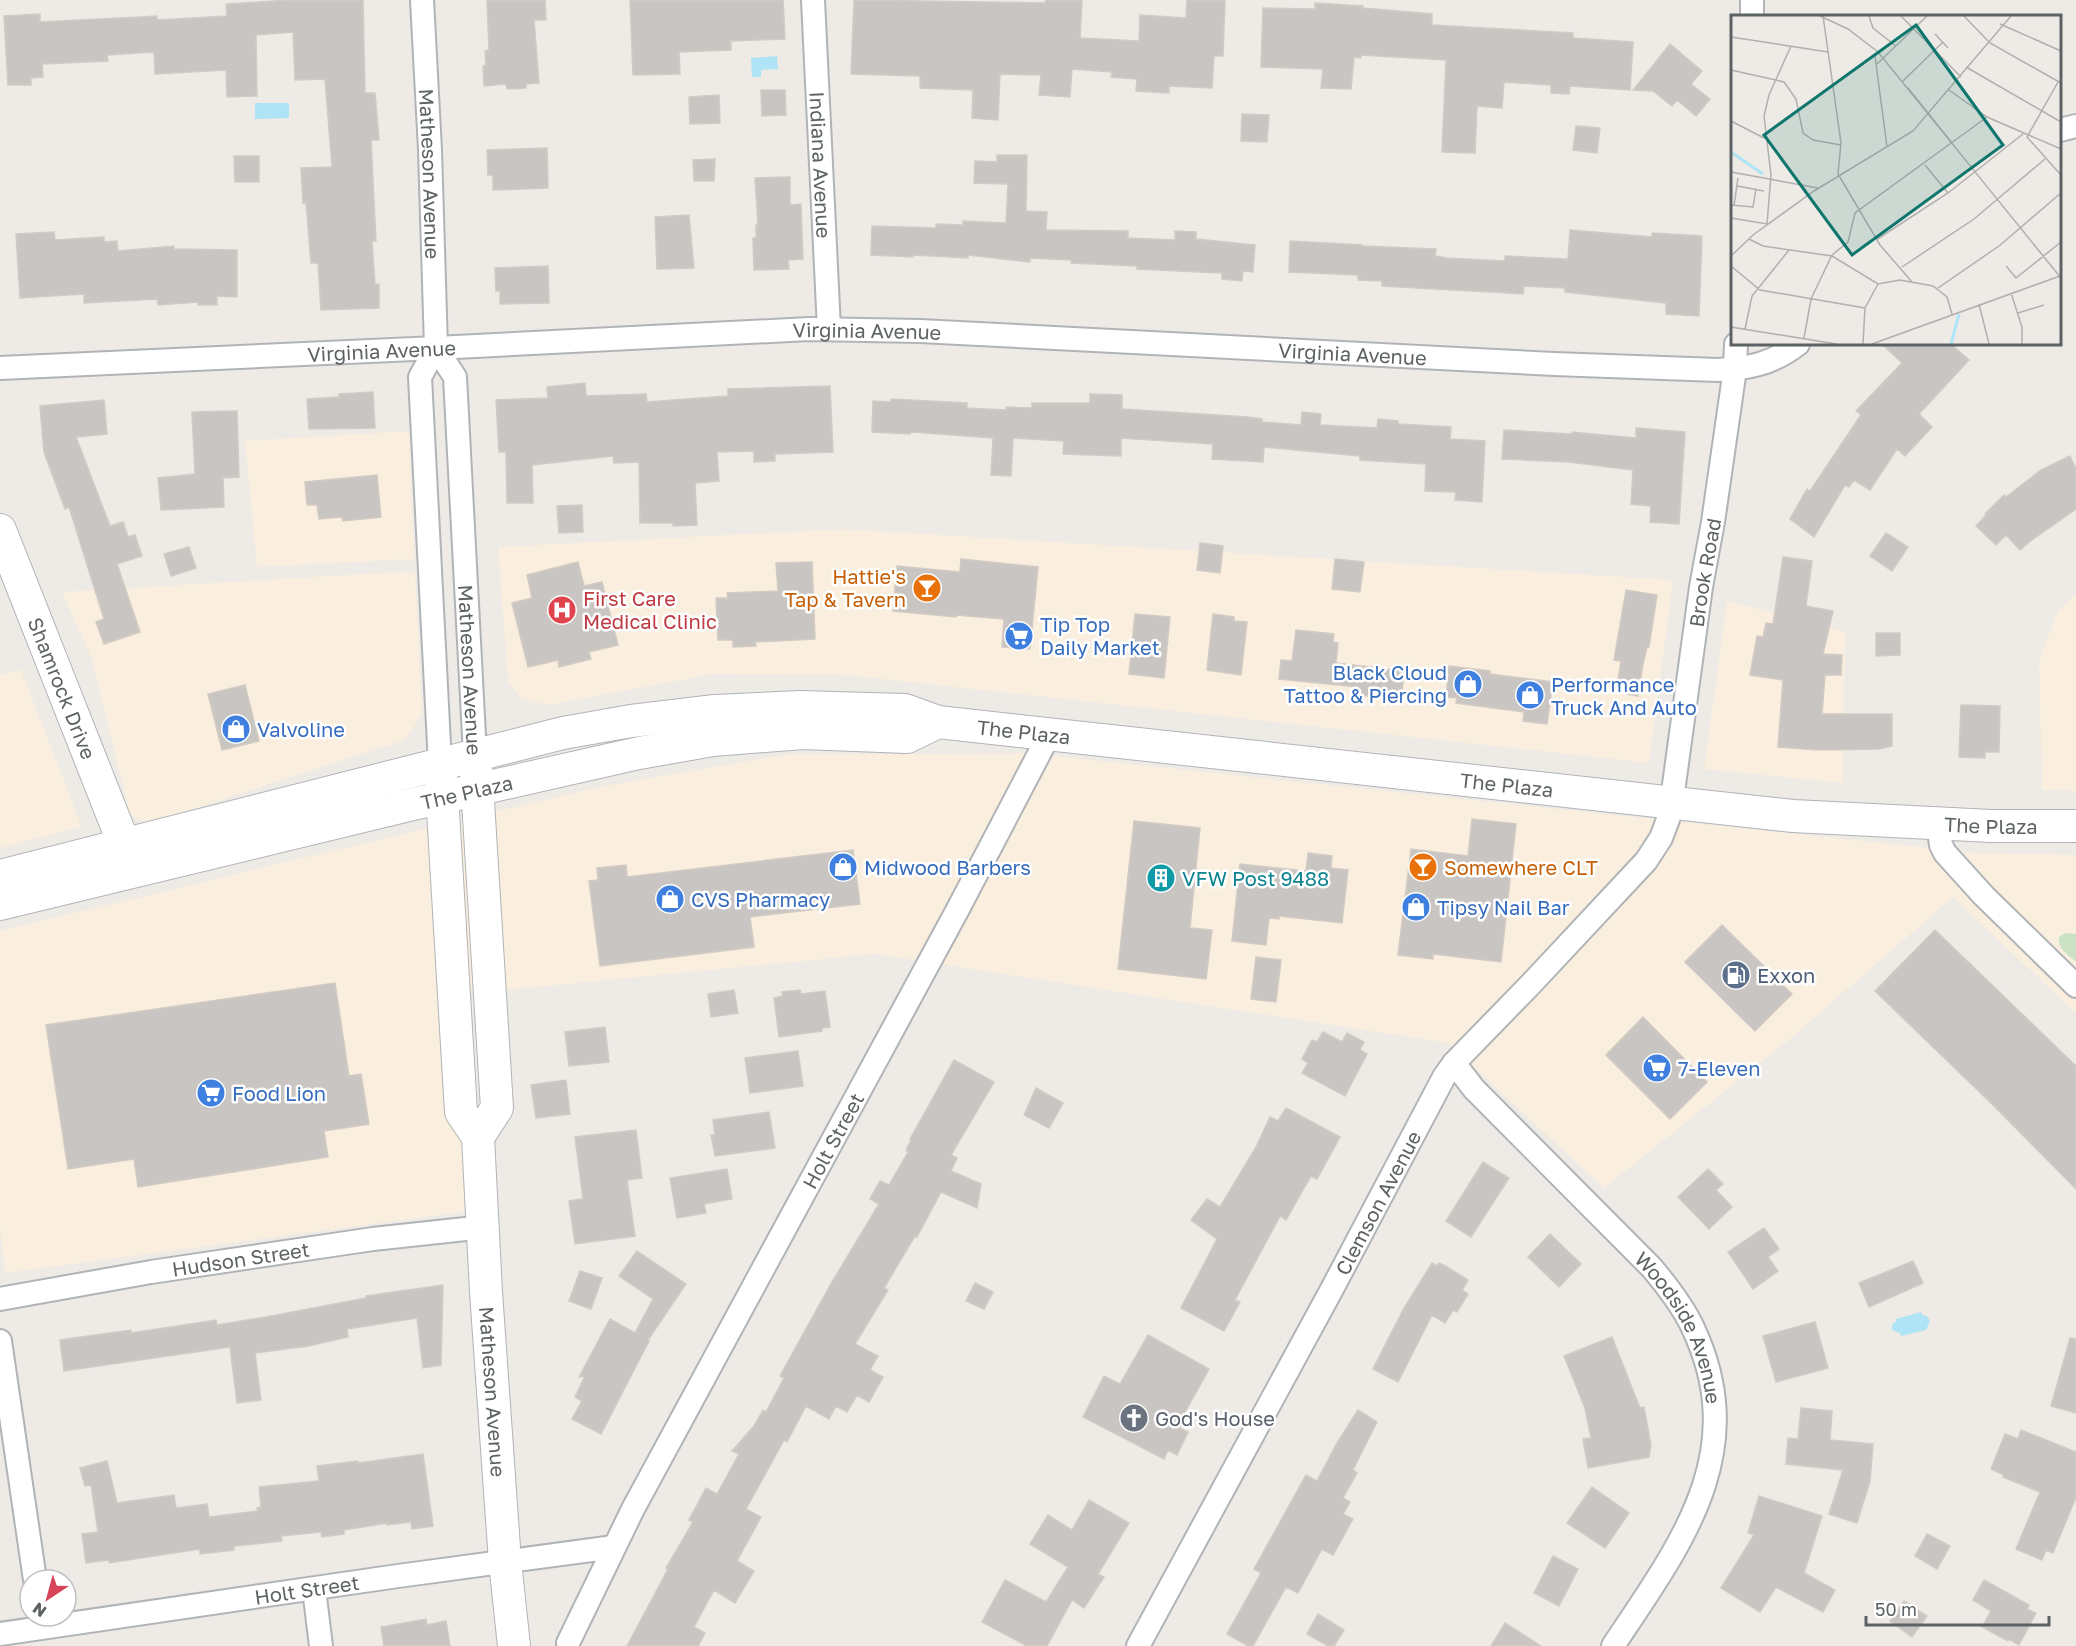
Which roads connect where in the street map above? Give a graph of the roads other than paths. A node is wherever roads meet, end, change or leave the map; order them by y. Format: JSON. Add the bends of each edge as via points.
{"nodes":[{"id":1,"x":422,"y":0,"type":"edge"},
{"id":2,"x":813,"y":0,"type":"edge"},
{"id":3,"x":2076,"y":126,"type":"edge"},
{"id":4,"x":2061,"y":130,"type":"edge"},
{"id":5,"x":829,"y":329,"type":"junction"},
{"id":6,"x":1736,"y":345,"type":"edge"},
{"id":7,"x":1797,"y":345,"type":"edge"},
{"id":8,"x":436,"y":348,"type":"junction"},
{"id":9,"x":0,"y":368,"type":"edge"},
{"id":10,"x":1735,"y":369,"type":"junction"},
{"id":11,"x":0,"y":530,"type":"edge"},
{"id":12,"x":938,"y":722,"type":"junction"},
{"id":13,"x":1050,"y":733,"type":"junction"},
{"id":14,"x":475,"y":755,"type":"junction"},
{"id":15,"x":440,"y":764,"type":"junction"},
{"id":16,"x":478,"y":789,"type":"junction"},
{"id":17,"x":442,"y":797,"type":"junction"},
{"id":18,"x":1672,"y":802,"type":"junction"},
{"id":19,"x":1938,"y":824,"type":"junction"},
{"id":20,"x":2076,"y":826,"type":"edge"},
{"id":21,"x":124,"y":844,"type":"junction"},
{"id":22,"x":0,"y":876,"type":"edge"},
{"id":23,"x":0,"y":904,"type":"edge"},
{"id":24,"x":2076,"y":986,"type":"edge"},
{"id":25,"x":1454,"y":1063,"type":"junction"},
{"id":26,"x":478,"y":1137,"type":"junction"},
{"id":27,"x":484,"y":1227,"type":"junction"},
{"id":28,"x":0,"y":1299,"type":"edge"},
{"id":29,"x":0,"y":1341,"type":"edge"},
{"id":30,"x":614,"y":1547,"type":"junction"},
{"id":31,"x":505,"y":1562,"type":"junction"},
{"id":32,"x":33,"y":1568,"type":"edge"},
{"id":33,"x":314,"y":1589,"type":"junction"},
{"id":34,"x":42,"y":1630,"type":"edge"},
{"id":35,"x":0,"y":1634,"type":"edge"},
{"id":36,"x":567,"y":1643,"type":"dead end"},
{"id":37,"x":321,"y":1646,"type":"edge"},
{"id":38,"x":514,"y":1646,"type":"edge"},
{"id":39,"x":1138,"y":1646,"type":"edge"},
{"id":40,"x":1613,"y":1646,"type":"edge"}],
"edges":[{"from":1,"to":8,"type":"street","name":"Matheson Avenue"},
{"from":2,"to":5,"type":"street","name":"Indiana Avenue"},
{"from":3,"to":4,"type":"street"},
{"from":5,"to":8,"type":"street","name":"Virginia Avenue"},
{"from":5,"to":10,"type":"street","name":"Virginia Avenue"},
{"from":6,"to":10,"type":"street","name":"Brook Road"},
{"from":7,"to":10,"type":"street","name":"Virginia Avenue","via":[[1773,361]]},
{"from":8,"to":9,"type":"street","name":"Virginia Avenue"},
{"from":8,"to":14,"type":"street","name":"Matheson Avenue","via":[[455,376]]},
{"from":8,"to":15,"type":"street","name":"Matheson Avenue","via":[[420,377]]},
{"from":10,"to":18,"type":"street","name":"Brook Road"},
{"from":11,"to":21,"type":"main road","name":"Shamrock Drive"},
{"from":12,"to":13,"type":"main road","name":"The Plaza"},
{"from":12,"to":14,"type":"main road","name":"The Plaza","via":[[905,710],[800,707],[715,711],[563,733]]},
{"from":12,"to":16,"type":"main road","name":"The Plaza","via":[[907,736],[803,733],[712,740]]},
{"from":13,"to":18,"type":"main road","name":"The Plaza"},
{"from":13,"to":30,"type":"street","name":"Holt Street"},
{"from":14,"to":15,"type":"main road","name":"The Plaza"},
{"from":14,"to":16,"type":"main road","name":"Matheson Avenue"},
{"from":15,"to":17,"type":"main road","name":"Matheson Avenue"},
{"from":15,"to":21,"type":"main road","name":"The Plaza"},
{"from":16,"to":17,"type":"main road","name":"The Plaza"},
{"from":16,"to":26,"type":"main road","name":"Matheson Avenue","via":[[497,1108]]},
{"from":17,"to":23,"type":"main road","name":"The Plaza"},
{"from":17,"to":26,"type":"main road","name":"Matheson Avenue","via":[[461,1112]]},
{"from":18,"to":19,"type":"main road","name":"The Plaza","via":[[1793,816]]},
{"from":18,"to":25,"type":"street","name":"Clemson Avenue","via":[[1662,838],[1646,861]]},
{"from":19,"to":20,"type":"main road","name":"The Plaza"},
{"from":19,"to":24,"type":"street","via":[[1945,854]]},
{"from":21,"to":22,"type":"main road","name":"The Plaza"},
{"from":25,"to":39,"type":"street","name":"Clemson Avenue"},
{"from":25,"to":40,"type":"street","name":"Woodside Avenue","via":[[1473,1089],[1652,1268],[1692,1326],[1707,1360],[1716,1415],[1709,1472],[1679,1545]]},
{"from":26,"to":27,"type":"main road","name":"Matheson Avenue"},
{"from":27,"to":28,"type":"street","name":"Hudson Street","via":[[162,1270]]},
{"from":27,"to":31,"type":"main road","name":"Matheson Avenue"},
{"from":29,"to":32,"type":"street"},
{"from":30,"to":31,"type":"street","name":"Holt Street"},
{"from":30,"to":36,"type":"street","name":"Holt Street"},
{"from":31,"to":33,"type":"street","name":"Holt Street"},
{"from":31,"to":38,"type":"main road","name":"Matheson Avenue"},
{"from":33,"to":34,"type":"street","name":"Holt Street"},
{"from":33,"to":37,"type":"street"},
{"from":34,"to":35,"type":"street","name":"Holt Street"}]}
